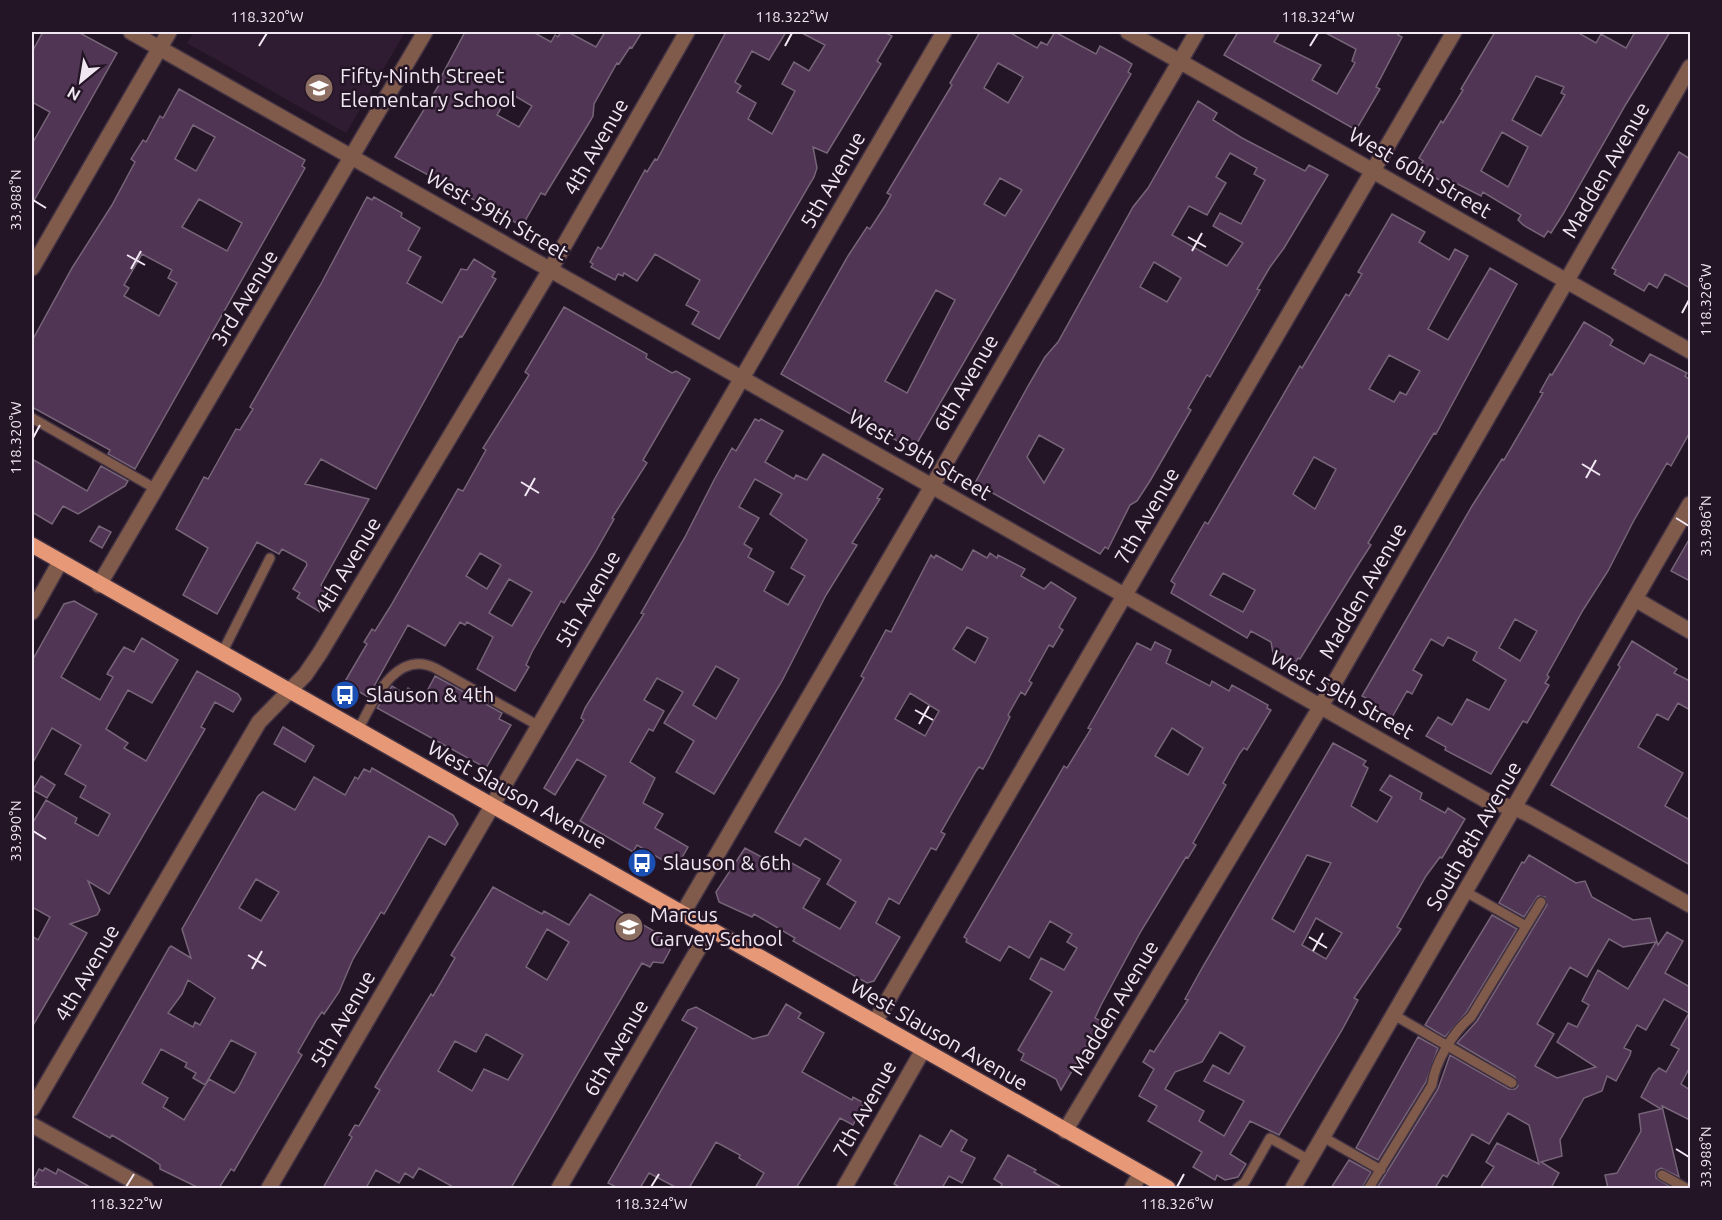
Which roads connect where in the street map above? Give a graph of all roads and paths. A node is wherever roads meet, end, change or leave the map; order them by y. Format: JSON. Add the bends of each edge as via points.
{"nodes":[{"id":1,"x":132,"y":32,"type":"edge"},
{"id":2,"x":169,"y":32,"type":"edge"},
{"id":3,"x":425,"y":32,"type":"edge"},
{"id":4,"x":687,"y":32,"type":"edge"},
{"id":5,"x":944,"y":32,"type":"edge"},
{"id":6,"x":1128,"y":32,"type":"edge"},
{"id":7,"x":1197,"y":32,"type":"edge"},
{"id":8,"x":1454,"y":32,"type":"edge"},
{"id":9,"x":160,"y":48,"type":"junction"},
{"id":10,"x":1180,"y":61,"type":"junction"},
{"id":11,"x":1690,"y":67,"type":"edge"},
{"id":12,"x":352,"y":156,"type":"junction"},
{"id":13,"x":1373,"y":171,"type":"junction"},
{"id":14,"x":32,"y":268,"type":"edge"},
{"id":15,"x":550,"y":270,"type":"junction"},
{"id":16,"x":1566,"y":281,"type":"junction"},
{"id":17,"x":1690,"y":351,"type":"edge"},
{"id":18,"x":742,"y":377,"type":"junction"},
{"id":19,"x":32,"y":418,"type":"edge"},
{"id":20,"x":931,"y":485,"type":"junction"},
{"id":21,"x":156,"y":489,"type":"junction"},
{"id":22,"x":1690,"y":504,"type":"edge"},
{"id":23,"x":32,"y":545,"type":"edge"},
{"id":24,"x":270,"y":558,"type":"dead end"},
{"id":25,"x":60,"y":562,"type":"junction"},
{"id":26,"x":99,"y":585,"type":"junction"},
{"id":27,"x":1124,"y":597,"type":"junction"},
{"id":28,"x":1635,"y":599,"type":"junction"},
{"id":29,"x":32,"y":612,"type":"edge"},
{"id":30,"x":1690,"y":631,"type":"edge"},
{"id":31,"x":222,"y":654,"type":"junction"},
{"id":32,"x":288,"y":691,"type":"junction"},
{"id":33,"x":1321,"y":706,"type":"junction"},
{"id":34,"x":539,"y":726,"type":"junction"},
{"id":35,"x":358,"y":730,"type":"junction"},
{"id":36,"x":492,"y":805,"type":"junction"},
{"id":37,"x":1515,"y":808,"type":"junction"},
{"id":38,"x":1466,"y":892,"type":"junction"},
{"id":39,"x":1541,"y":902,"type":"dead end"},
{"id":40,"x":1690,"y":905,"type":"edge"},
{"id":41,"x":682,"y":913,"type":"junction"},
{"id":42,"x":1526,"y":926,"type":"junction"},
{"id":43,"x":710,"y":929,"type":"junction"},
{"id":44,"x":1394,"y":1015,"type":"junction"},
{"id":45,"x":875,"y":1022,"type":"junction"},
{"id":46,"x":1448,"y":1047,"type":"junction"},
{"id":47,"x":923,"y":1050,"type":"junction"},
{"id":48,"x":1512,"y":1083,"type":"dead end"},
{"id":49,"x":32,"y":1109,"type":"edge"},
{"id":50,"x":32,"y":1125,"type":"edge"},
{"id":51,"x":1065,"y":1131,"type":"junction"},
{"id":52,"x":1323,"y":1137,"type":"junction"},
{"id":53,"x":1309,"y":1160,"type":"junction"},
{"id":54,"x":1381,"y":1170,"type":"junction"},
{"id":55,"x":1141,"y":1173,"type":"junction"},
{"id":56,"x":1662,"y":1175,"type":"dead end"},
{"id":57,"x":146,"y":1188,"type":"edge"},
{"id":58,"x":269,"y":1188,"type":"edge"},
{"id":59,"x":559,"y":1188,"type":"edge"},
{"id":60,"x":844,"y":1188,"type":"edge"},
{"id":61,"x":1132,"y":1188,"type":"edge"},
{"id":62,"x":1168,"y":1188,"type":"edge"},
{"id":63,"x":1237,"y":1188,"type":"edge"},
{"id":64,"x":1293,"y":1188,"type":"edge"},
{"id":65,"x":1370,"y":1188,"type":"edge"},
{"id":66,"x":1686,"y":1188,"type":"edge"}],
"edges":[{"from":1,"to":9,"type":"street","name":"West 59th Street"},
{"from":2,"to":9,"type":"street"},
{"from":3,"to":12,"type":"street","name":"3rd Avenue"},
{"from":4,"to":15,"type":"street","name":"4th Avenue"},
{"from":5,"to":18,"type":"street","name":"5th Avenue"},
{"from":6,"to":10,"type":"street","name":"West 60th Street"},
{"from":7,"to":10,"type":"street","name":"6th Avenue"},
{"from":8,"to":13,"type":"street","name":"7th Avenue"},
{"from":9,"to":12,"type":"street","name":"West 59th Street"},
{"from":9,"to":14,"type":"street"},
{"from":10,"to":13,"type":"street","name":"West 60th Street"},
{"from":10,"to":20,"type":"street","name":"6th Avenue"},
{"from":11,"to":16,"type":"street","name":"Madden Avenue"},
{"from":12,"to":15,"type":"street","name":"West 59th Street"},
{"from":12,"to":21,"type":"street","name":"3rd Avenue"},
{"from":13,"to":16,"type":"street","name":"West 60th Street"},
{"from":13,"to":27,"type":"street","name":"7th Avenue"},
{"from":15,"to":18,"type":"street","name":"West 59th Street"},
{"from":15,"to":32,"type":"street","name":"4th Avenue","via":[[320,654]]},
{"from":16,"to":17,"type":"street","name":"West 60th Street"},
{"from":16,"to":33,"type":"street","name":"Madden Avenue"},
{"from":18,"to":20,"type":"street","name":"West 59th Street"},
{"from":18,"to":34,"type":"street","name":"5th Avenue"},
{"from":19,"to":21,"type":"lane"},
{"from":20,"to":27,"type":"street","name":"West 59th Street"},
{"from":20,"to":41,"type":"street","name":"6th Avenue"},
{"from":21,"to":26,"type":"street","name":"3rd Avenue"},
{"from":22,"to":28,"type":"street","name":"South 8th Avenue"},
{"from":23,"to":25,"type":"main road","name":"West Slauson Avenue"},
{"from":24,"to":31,"type":"lane"},
{"from":25,"to":26,"type":"main road","name":"West Slauson Avenue"},
{"from":25,"to":29,"type":"street"},
{"from":26,"to":31,"type":"main road","name":"West Slauson Avenue"},
{"from":27,"to":33,"type":"street","name":"West 59th Street"},
{"from":27,"to":45,"type":"street","name":"7th Avenue"},
{"from":28,"to":30,"type":"street"},
{"from":28,"to":37,"type":"street","name":"South 8th Avenue"},
{"from":31,"to":32,"type":"main road","name":"West Slauson Avenue"},
{"from":32,"to":35,"type":"main road","name":"West Slauson Avenue"},
{"from":32,"to":49,"type":"street","name":"4th Avenue","via":[[259,722]]},
{"from":33,"to":37,"type":"street","name":"West 59th Street","via":[[1489,802]]},
{"from":33,"to":51,"type":"street","name":"Madden Avenue"},
{"from":34,"to":35,"type":"lane","via":[[435,668],[422,665],[387,678]]},
{"from":34,"to":36,"type":"street","name":"5th Avenue"},
{"from":35,"to":36,"type":"main road","name":"West Slauson Avenue"},
{"from":36,"to":41,"type":"main road","name":"West Slauson Avenue"},
{"from":36,"to":58,"type":"street","name":"5th Avenue"},
{"from":37,"to":38,"type":"street","name":"South 8th Avenue"},
{"from":37,"to":40,"type":"street","name":"West 59th Street"},
{"from":38,"to":42,"type":"lane"},
{"from":38,"to":44,"type":"street","name":"South 8th Avenue"},
{"from":39,"to":42,"type":"lane"},
{"from":41,"to":43,"type":"main road","name":"West Slauson Avenue"},
{"from":42,"to":46,"type":"lane","via":[[1471,1017],[1460,1026]]},
{"from":43,"to":45,"type":"main road","name":"West Slauson Avenue"},
{"from":43,"to":59,"type":"street","name":"6th Avenue"},
{"from":44,"to":46,"type":"lane"},
{"from":44,"to":52,"type":"street","name":"South 8th Avenue"},
{"from":45,"to":47,"type":"main road","name":"West Slauson Avenue"},
{"from":46,"to":48,"type":"lane"},
{"from":46,"to":54,"type":"lane","via":[[1434,1072],[1432,1085]]},
{"from":47,"to":51,"type":"main road","name":"West Slauson Avenue"},
{"from":47,"to":60,"type":"street","name":"7th Avenue"},
{"from":50,"to":57,"type":"street"},
{"from":51,"to":55,"type":"main road","name":"West Slauson Avenue"},
{"from":52,"to":53,"type":"street","name":"South 8th Avenue"},
{"from":52,"to":54,"type":"lane"},
{"from":53,"to":63,"type":"lane","via":[[1270,1138],[1245,1182]]},
{"from":53,"to":64,"type":"street","name":"South 8th Avenue"},
{"from":54,"to":65,"type":"lane"},
{"from":55,"to":61,"type":"street"},
{"from":55,"to":62,"type":"main road","name":"West Slauson Avenue"},
{"from":56,"to":66,"type":"lane"}]}
